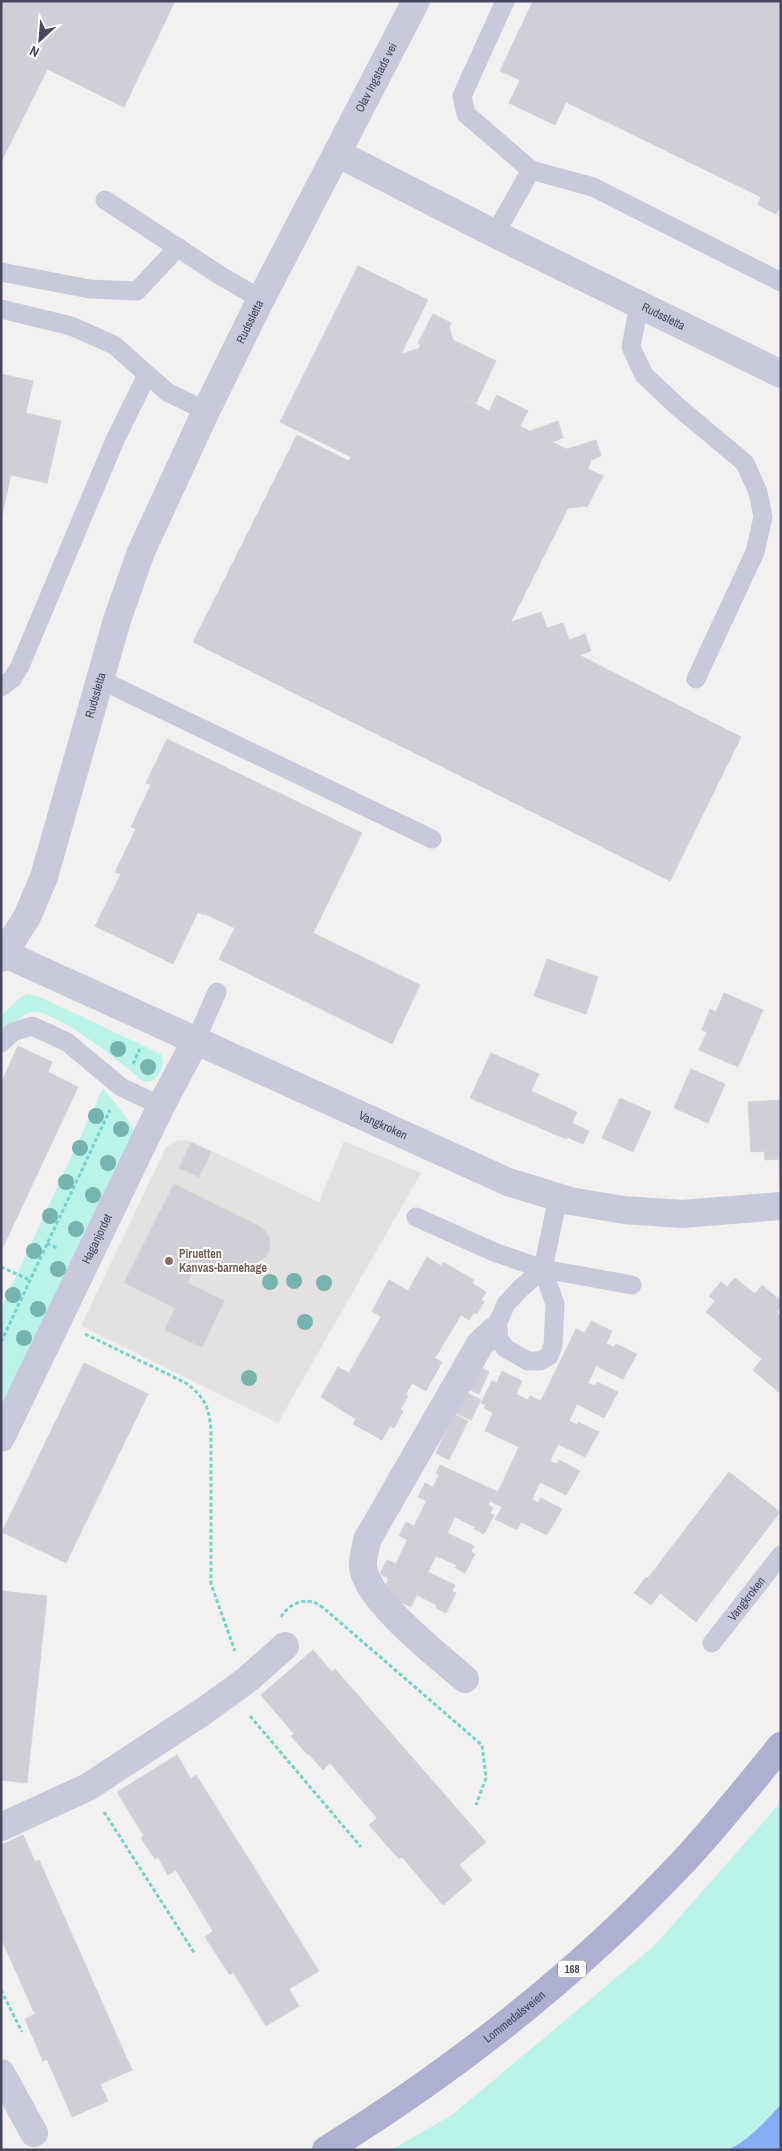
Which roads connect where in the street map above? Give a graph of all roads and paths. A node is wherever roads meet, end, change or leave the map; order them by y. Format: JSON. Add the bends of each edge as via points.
{"nodes":[{"id":1,"x":416,"y":1,"type":"edge"},
{"id":2,"x":505,"y":1,"type":"edge"},
{"id":3,"x":337,"y":153,"type":"junction"},
{"id":4,"x":531,"y":170,"type":"junction"},
{"id":5,"x":105,"y":200,"type":"dead end"},
{"id":6,"x":495,"y":234,"type":"junction"},
{"id":7,"x":178,"y":247,"type":"junction"},
{"id":8,"x":1,"y":272,"type":"edge"},
{"id":9,"x":781,"y":282,"type":"edge"},
{"id":10,"x":261,"y":299,"type":"junction"},
{"id":11,"x":639,"y":306,"type":"junction"},
{"id":12,"x":1,"y":309,"type":"edge"},
{"id":13,"x":781,"y":374,"type":"edge"},
{"id":14,"x":147,"y":375,"type":"junction"},
{"id":15,"x":206,"y":411,"type":"junction"},
{"id":16,"x":696,"y":679,"type":"dead end"},
{"id":17,"x":101,"y":680,"type":"junction"},
{"id":18,"x":1,"y":687,"type":"edge"},
{"id":19,"x":432,"y":839,"type":"dead end"},
{"id":20,"x":3,"y":956,"type":"edge"},
{"id":21,"x":217,"y":992,"type":"dead end"},
{"id":22,"x":195,"y":1042,"type":"junction"},
{"id":23,"x":1,"y":1043,"type":"edge"},
{"id":24,"x":141,"y":1048,"type":"dead end"},
{"id":25,"x":121,"y":1087,"type":"junction"},
{"id":26,"x":161,"y":1106,"type":"junction"},
{"id":27,"x":558,"y":1197,"type":"junction"},
{"id":28,"x":781,"y":1206,"type":"edge"},
{"id":29,"x":416,"y":1216,"type":"dead end"},
{"id":30,"x":1,"y":1267,"type":"edge"},
{"id":31,"x":543,"y":1269,"type":"junction"},
{"id":32,"x":30,"y":1280,"type":"junction"},
{"id":33,"x":632,"y":1285,"type":"dead end"},
{"id":34,"x":58,"y":1321,"type":"junction"},
{"id":35,"x":494,"y":1331,"type":"junction"},
{"id":36,"x":1,"y":1342,"type":"edge"},
{"id":37,"x":1,"y":1438,"type":"edge"},
{"id":38,"x":781,"y":1555,"type":"edge"},
{"id":39,"x":712,"y":1643,"type":"dead end"},
{"id":40,"x":285,"y":1646,"type":"joint"},
{"id":41,"x":466,"y":1678,"type":"dead end"},
{"id":42,"x":239,"y":1685,"type":"junction"},
{"id":43,"x":781,"y":1746,"type":"edge"},
{"id":44,"x":88,"y":1787,"type":"junction"},
{"id":45,"x":476,"y":1805,"type":"dead end"},
{"id":46,"x":1,"y":1827,"type":"edge"},
{"id":47,"x":361,"y":1847,"type":"dead end"},
{"id":48,"x":195,"y":1954,"type":"dead end"},
{"id":49,"x":1,"y":1990,"type":"edge"},
{"id":50,"x":22,"y":2032,"type":"dead end"},
{"id":51,"x":1,"y":2073,"type":"edge"},
{"id":52,"x":34,"y":2133,"type":"dead end"},
{"id":53,"x":326,"y":2150,"type":"edge"}],
"edges":[{"from":1,"to":3,"type":"street","name":"Olav Ingstads vei"},
{"from":2,"to":4,"type":"lane","via":[[462,96],[466,114]]},
{"from":3,"to":6,"type":"street","name":"Rudssletta"},
{"from":3,"to":10,"type":"street","name":"Rudssletta"},
{"from":4,"to":6,"type":"lane"},
{"from":4,"to":9,"type":"lane","via":[[593,187]]},
{"from":5,"to":7,"type":"lane"},
{"from":6,"to":11,"type":"street","name":"Rudssletta"},
{"from":7,"to":8,"type":"lane","via":[[137,291],[90,289]]},
{"from":7,"to":10,"type":"lane"},
{"from":10,"to":15,"type":"street","name":"Rudssletta"},
{"from":11,"to":13,"type":"street","name":"Rudssletta"},
{"from":11,"to":16,"type":"lane","via":[[632,347],[644,375],[745,463],[758,492],[763,516],[755,552]]},
{"from":12,"to":14,"type":"lane","via":[[71,326],[114,345]]},
{"from":14,"to":15,"type":"lane","via":[[167,392]]},
{"from":14,"to":18,"type":"lane","via":[[111,449],[20,666],[12,679]]},
{"from":15,"to":17,"type":"street","name":"Rudssletta","via":[[141,552],[117,620]]},
{"from":17,"to":19,"type":"lane"},
{"from":17,"to":20,"type":"street","name":"Rudssletta","via":[[44,878],[27,917]]},
{"from":20,"to":22,"type":"street","name":"Vangkroken"},
{"from":21,"to":22,"type":"lane"},
{"from":22,"to":26,"type":"street","name":"Haganjordet"},
{"from":22,"to":27,"type":"street","name":"Vangkroken","via":[[508,1182]]},
{"from":23,"to":25,"type":"lane","via":[[13,1032],[32,1026],[67,1042]]},
{"from":24,"to":25,"type":"path"},
{"from":25,"to":26,"type":"lane"},
{"from":25,"to":32,"type":"path"},
{"from":26,"to":34,"type":"street","name":"Haganjordet"},
{"from":27,"to":28,"type":"street","name":"Vangkroken","via":[[624,1210],[682,1214]]},
{"from":27,"to":31,"type":"lane"},
{"from":29,"to":31,"type":"lane","via":[[494,1252]]},
{"from":30,"to":32,"type":"path"},
{"from":31,"to":33,"type":"lane"},
{"from":31,"to":35,"type":"lane","via":[[506,1304]]},
{"from":31,"to":35,"type":"lane","via":[[555,1304],[553,1345],[549,1356],[540,1362],[528,1361],[504,1348]]},
{"from":32,"to":36,"type":"path"},
{"from":34,"to":37,"type":"street","name":"Haganjordet"},
{"from":34,"to":42,"type":"path","via":[[186,1384],[199,1394],[209,1410],[212,1584]]},
{"from":35,"to":41,"type":"street","via":[[480,1344],[367,1540],[363,1567],[383,1604],[417,1638]]},
{"from":38,"to":39,"type":"lane","name":"Vangkroken"},
{"from":40,"to":42,"type":"street"},
{"from":40,"to":45,"type":"path","via":[[278,1622],[286,1609],[298,1603],[312,1602],[327,1610],[482,1745],[486,1778]]},
{"from":42,"to":44,"type":"street"},
{"from":42,"to":47,"type":"path"},
{"from":43,"to":53,"type":"main road","name":"Lommedalsveien","number":"168","via":[[682,1863],[615,1930],[542,1995],[474,2049]]},
{"from":44,"to":46,"type":"street"},
{"from":44,"to":48,"type":"path"},
{"from":49,"to":50,"type":"path"},
{"from":51,"to":52,"type":"street"}]}
